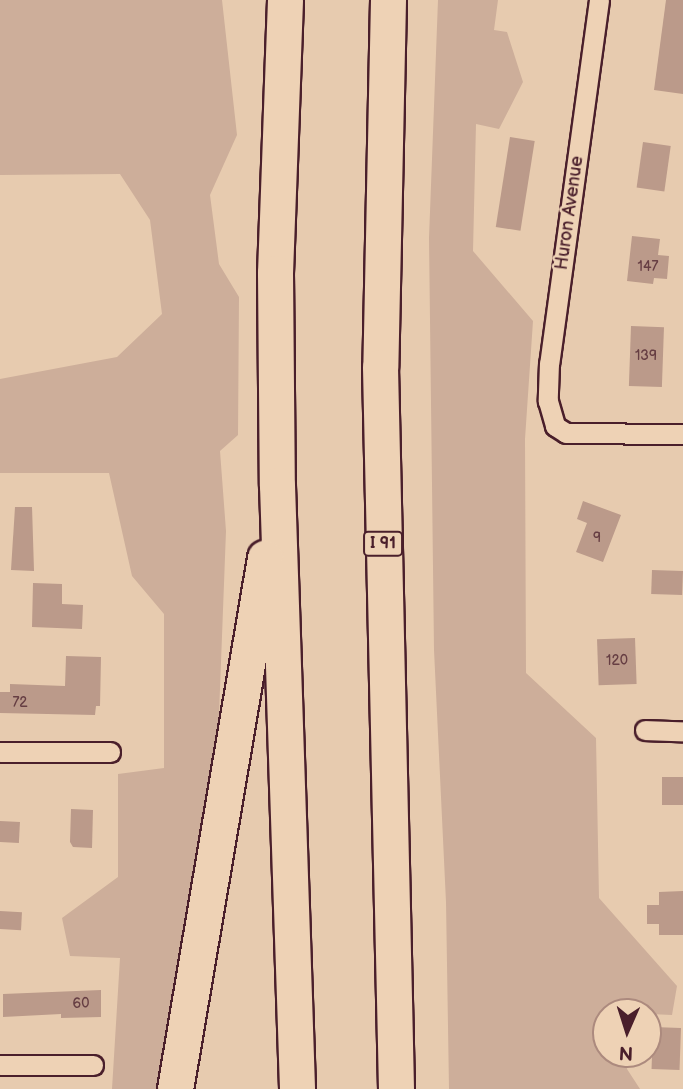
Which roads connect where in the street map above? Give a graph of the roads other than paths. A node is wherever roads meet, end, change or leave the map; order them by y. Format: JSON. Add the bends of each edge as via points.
{"nodes":[{"id":1,"x":285,"y":0,"type":"edge"},
{"id":2,"x":388,"y":0,"type":"edge"},
{"id":3,"x":599,"y":0,"type":"edge"},
{"id":4,"x":683,"y":434,"type":"edge"},
{"id":5,"x":276,"y":485,"type":"junction"},
{"id":6,"x":645,"y":730,"type":"dead end"},
{"id":7,"x":683,"y":731,"type":"edge"},
{"id":8,"x":0,"y":752,"type":"edge"},
{"id":9,"x":110,"y":752,"type":"dead end"},
{"id":10,"x":0,"y":1065,"type":"edge"},
{"id":11,"x":93,"y":1065,"type":"dead end"},
{"id":12,"x":175,"y":1089,"type":"edge"},
{"id":13,"x":297,"y":1089,"type":"edge"},
{"id":14,"x":396,"y":1089,"type":"edge"}],
"edges":[{"from":1,"to":5,"type":"highway","via":[[275,274]]},
{"from":2,"to":14,"type":"highway","number":"I 91","via":[[380,367]]},
{"from":3,"to":4,"type":"street","name":"Huron Avenue","via":[[549,363],[548,401],[555,426],[566,433]]},
{"from":5,"to":12,"type":"highway"},
{"from":5,"to":13,"type":"highway"},
{"from":6,"to":7,"type":"street"},
{"from":8,"to":9,"type":"street"},
{"from":10,"to":11,"type":"street"}]}
